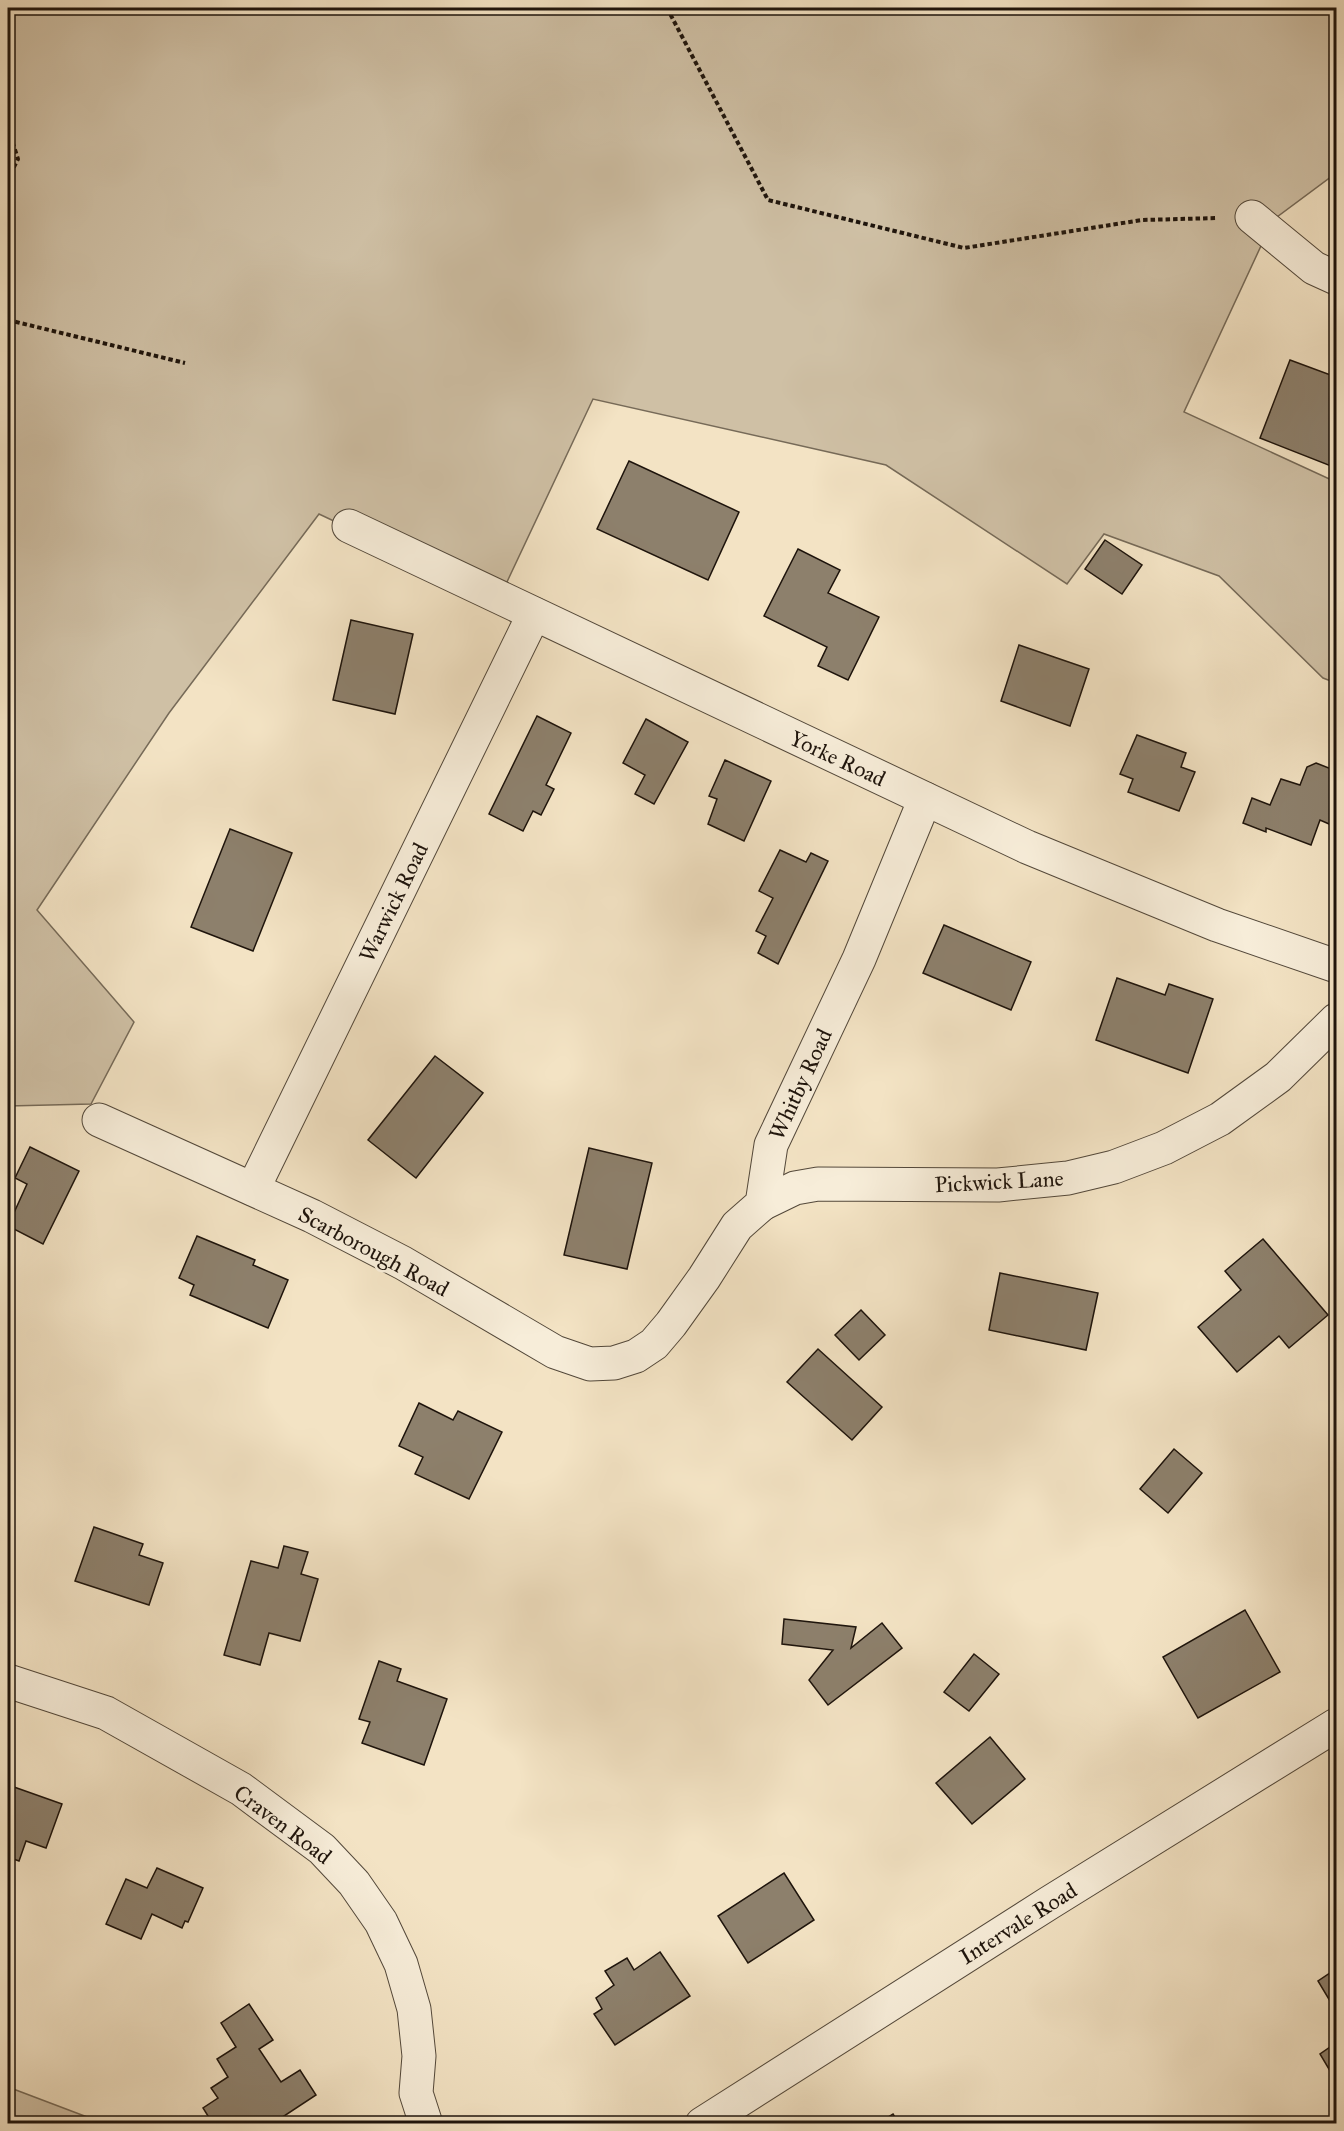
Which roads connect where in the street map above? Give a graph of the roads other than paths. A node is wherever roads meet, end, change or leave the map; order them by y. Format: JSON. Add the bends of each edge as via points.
{"nodes":[{"id":1,"x":1252,"y":217,"type":"road end"},
{"id":2,"x":1336,"y":278,"type":"edge"},
{"id":3,"x":349,"y":526,"type":"dead end"},
{"id":4,"x":534,"y":614,"type":"junction"},
{"id":5,"x":925,"y":799,"type":"junction"},
{"id":6,"x":1336,"y":966,"type":"edge"},
{"id":7,"x":1336,"y":1020,"type":"edge"},
{"id":8,"x":99,"y":1120,"type":"dead end"},
{"id":9,"x":253,"y":1189,"type":"junction"},
{"id":10,"x":762,"y":1204,"type":"junction"},
{"id":11,"x":8,"y":1681,"type":"edge"},
{"id":12,"x":1336,"y":1725,"type":"edge"},
{"id":13,"x":426,"y":2124,"type":"edge"},
{"id":14,"x":702,"y":2124,"type":"edge"}],
"edges":[{"from":1,"to":2,"type":"street","via":[[1314,268]]},
{"from":3,"to":4,"type":"street","name":"Yorke Road"},
{"from":4,"to":5,"type":"street","name":"Yorke Road"},
{"from":4,"to":9,"type":"street","name":"Warwick Road"},
{"from":5,"to":6,"type":"street","name":"Yorke Road","via":[[1027,847],[1217,925]]},
{"from":5,"to":10,"type":"street","name":"Whitby Road","via":[[860,959],[771,1145]]},
{"from":7,"to":10,"type":"street","name":"Pickwick Lane","via":[[1278,1077],[1220,1119],[1164,1148],[1114,1167],[1068,1178],[998,1185],[818,1184],[795,1188]]},
{"from":8,"to":9,"type":"street","name":"Scarborough Road"},
{"from":9,"to":10,"type":"street","name":"Scarborough Road","via":[[403,1263],[555,1352],[590,1364],[614,1363],[636,1356],[654,1344],[737,1226]]},
{"from":11,"to":13,"type":"street","name":"Craven Road","via":[[106,1713],[241,1790],[322,1849],[354,1883],[381,1922],[401,1964],[414,2009],[419,2056],[416,2093]]},
{"from":12,"to":14,"type":"street","name":"Intervale Road"}]}
